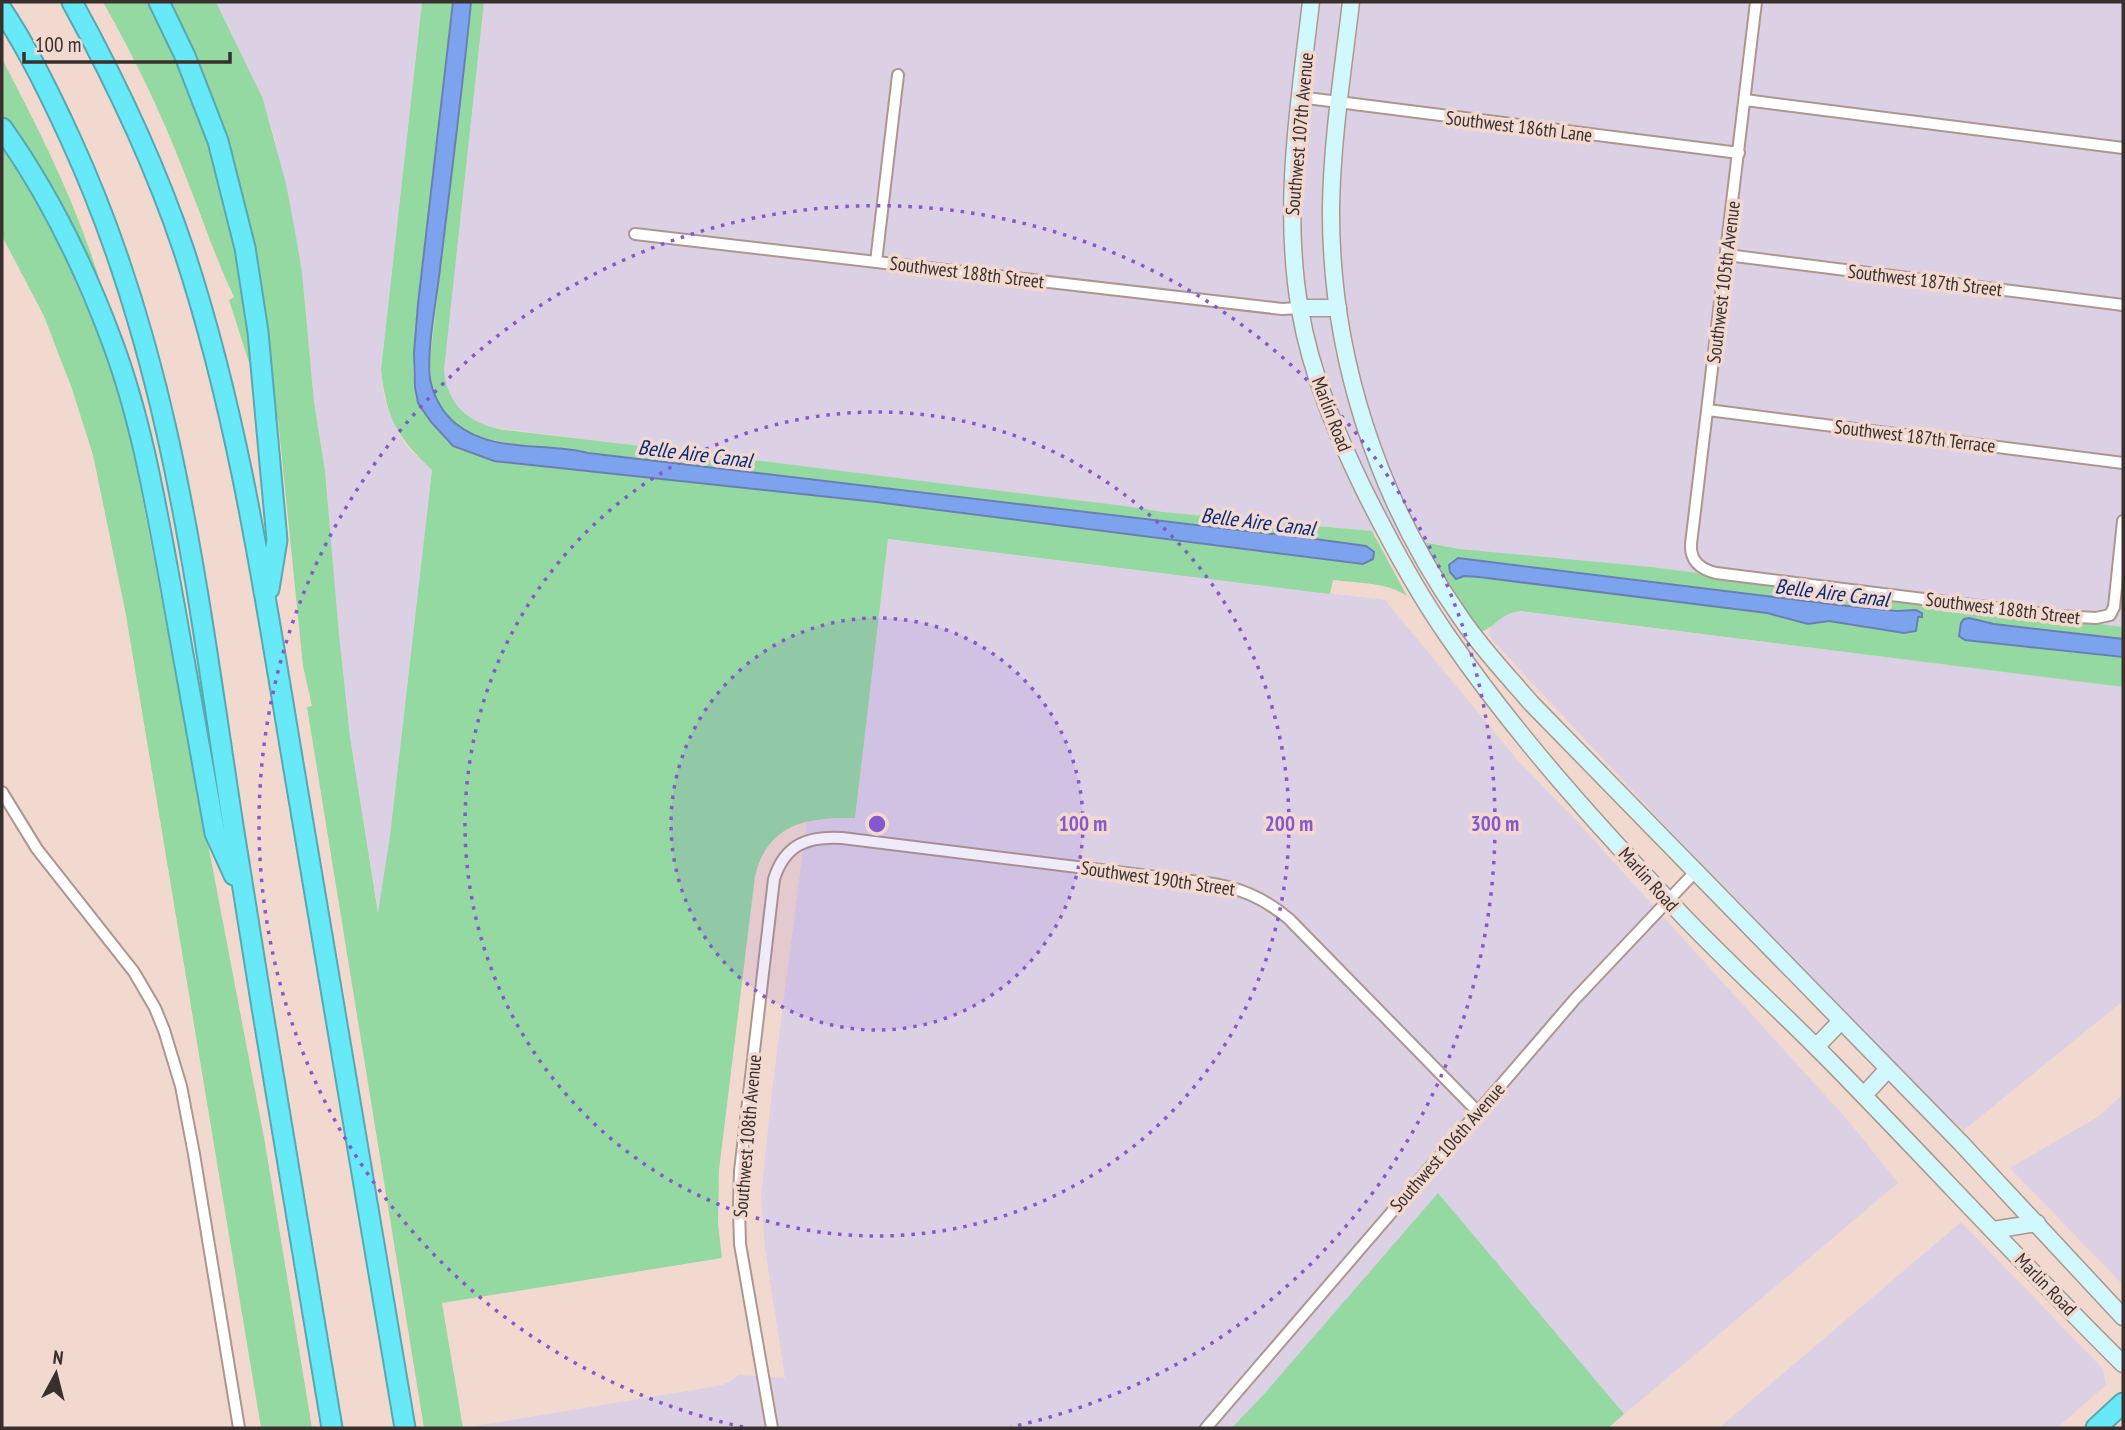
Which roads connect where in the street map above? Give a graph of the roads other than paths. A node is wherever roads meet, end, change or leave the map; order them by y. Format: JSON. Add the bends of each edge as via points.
{"nodes":[{"id":1,"x":2,"y":2,"type":"edge"},
{"id":2,"x":72,"y":2,"type":"edge"},
{"id":3,"x":159,"y":2,"type":"edge"},
{"id":4,"x":1311,"y":2,"type":"edge"},
{"id":5,"x":1351,"y":2,"type":"edge"},
{"id":6,"x":1756,"y":2,"type":"edge"},
{"id":7,"x":2,"y":10,"type":"edge"},
{"id":8,"x":14,"y":28,"type":"junction"},
{"id":9,"x":898,"y":75,"type":"dead end"},
{"id":10,"x":1299,"y":97,"type":"junction"},
{"id":11,"x":1745,"y":100,"type":"junction"},
{"id":12,"x":1339,"y":103,"type":"junction"},
{"id":13,"x":2,"y":128,"type":"edge"},
{"id":14,"x":2123,"y":148,"type":"edge"},
{"id":15,"x":1739,"y":153,"type":"junction"},
{"id":16,"x":635,"y":234,"type":"dead end"},
{"id":17,"x":1727,"y":255,"type":"junction"},
{"id":18,"x":876,"y":261,"type":"junction"},
{"id":19,"x":2123,"y":305,"type":"edge"},
{"id":20,"x":1300,"y":308,"type":"junction"},
{"id":21,"x":1338,"y":308,"type":"junction"},
{"id":22,"x":1707,"y":410,"type":"junction"},
{"id":23,"x":2123,"y":463,"type":"edge"},
{"id":24,"x":2123,"y":521,"type":"edge"},
{"id":25,"x":1695,"y":562,"type":"joint"},
{"id":26,"x":266,"y":604,"type":"junction"},
{"id":27,"x":2,"y":792,"type":"edge"},
{"id":28,"x":793,"y":848,"type":"joint"},
{"id":29,"x":1695,"y":872,"type":"junction"},
{"id":30,"x":244,"y":895,"type":"junction"},
{"id":31,"x":1669,"y":900,"type":"junction"},
{"id":32,"x":1841,"y":1021,"type":"junction"},
{"id":33,"x":1816,"y":1046,"type":"junction"},
{"id":34,"x":1888,"y":1069,"type":"junction"},
{"id":35,"x":1864,"y":1095,"type":"junction"},
{"id":36,"x":1478,"y":1112,"type":"junction"},
{"id":37,"x":2037,"y":1223,"type":"junction"},
{"id":38,"x":1993,"y":1230,"type":"junction"},
{"id":39,"x":2123,"y":1317,"type":"edge"},
{"id":40,"x":2123,"y":1364,"type":"edge"},
{"id":41,"x":2123,"y":1403,"type":"edge"},
{"id":42,"x":239,"y":1428,"type":"edge"},
{"id":43,"x":332,"y":1428,"type":"edge"},
{"id":44,"x":405,"y":1428,"type":"edge"},
{"id":45,"x":772,"y":1428,"type":"edge"},
{"id":46,"x":1206,"y":1428,"type":"edge"},
{"id":47,"x":2096,"y":1428,"type":"edge"}],
"edges":[{"from":1,"to":8,"type":"highway"},
{"from":2,"to":26,"type":"highway","via":[[129,112],[184,251],[225,395]]},
{"from":3,"to":26,"type":"highway","via":[[218,141],[250,274],[277,540]]},
{"from":4,"to":10,"type":"street","name":"Southwest 107th Avenue"},
{"from":5,"to":12,"type":"street","name":"Southwest 107th Avenue"},
{"from":6,"to":11,"type":"street","name":"Southwest 105th Avenue"},
{"from":7,"to":8,"type":"highway"},
{"from":8,"to":30,"type":"highway","via":[[102,211],[149,355],[183,504]]},
{"from":9,"to":18,"type":"street"},
{"from":10,"to":12,"type":"street","name":"Southwest 186th Lane"},
{"from":10,"to":20,"type":"street","name":"Southwest 107th Avenue","via":[[1291,218]]},
{"from":11,"to":14,"type":"street"},
{"from":11,"to":15,"type":"street","name":"Southwest 105th Avenue"},
{"from":12,"to":15,"type":"street","name":"Southwest 186th Lane"},
{"from":12,"to":21,"type":"street","name":"Southwest 107th Avenue","via":[[1331,211]]},
{"from":13,"to":30,"type":"highway","via":[[64,229],[124,377],[155,505],[215,832]]},
{"from":15,"to":17,"type":"street","name":"Southwest 105th Avenue"},
{"from":16,"to":18,"type":"street","name":"Southwest 188th Street"},
{"from":17,"to":19,"type":"street","name":"Southwest 187th Street"},
{"from":17,"to":22,"type":"street","name":"Southwest 105th Avenue"},
{"from":18,"to":20,"type":"street","name":"Southwest 188th Street"},
{"from":20,"to":21,"type":"street"},
{"from":20,"to":31,"type":"street","name":"Marlin Road","via":[[1312,361],[1337,433],[1381,525],[1429,609],[1563,784]]},
{"from":21,"to":29,"type":"street","name":"Marlin Road","via":[[1364,427],[1395,503],[1434,577],[1493,659]]},
{"from":22,"to":23,"type":"street","name":"Southwest 187th Terrace"},
{"from":22,"to":25,"type":"street","name":"Southwest 105th Avenue","via":[[1691,544]]},
{"from":24,"to":25,"type":"street","name":"Southwest 188th Street","via":[[2115,601],[2105,617],[2067,617],[1716,573]]},
{"from":26,"to":44,"type":"highway"},
{"from":27,"to":42,"type":"street","via":[[37,849],[134,972],[164,1030],[194,1154]]},
{"from":28,"to":36,"type":"street","name":"Southwest 190th Street","via":[[816,838],[842,838],[1247,891],[1289,919]]},
{"from":28,"to":45,"type":"street","name":"Southwest 108th Avenue","via":[[778,867],[771,892],[739,1186],[740,1244]]},
{"from":29,"to":31,"type":"street","name":"Southwest 106th Avenue"},
{"from":29,"to":32,"type":"street","name":"Marlin Road"},
{"from":30,"to":43,"type":"highway"},
{"from":31,"to":33,"type":"street","name":"Marlin Road"},
{"from":31,"to":36,"type":"street","name":"Southwest 106th Avenue","via":[[1575,999]]},
{"from":32,"to":33,"type":"street"},
{"from":32,"to":34,"type":"street","name":"Marlin Road"},
{"from":33,"to":35,"type":"street","name":"Marlin Road"},
{"from":34,"to":35,"type":"street"},
{"from":34,"to":37,"type":"street","name":"Marlin Road"},
{"from":35,"to":38,"type":"street","name":"Marlin Road"},
{"from":36,"to":46,"type":"street","name":"Southwest 106th Avenue"},
{"from":37,"to":38,"type":"street"},
{"from":37,"to":39,"type":"street","name":"Marlin Road"},
{"from":38,"to":40,"type":"street","name":"Marlin Road"},
{"from":41,"to":47,"type":"highway"}]}
